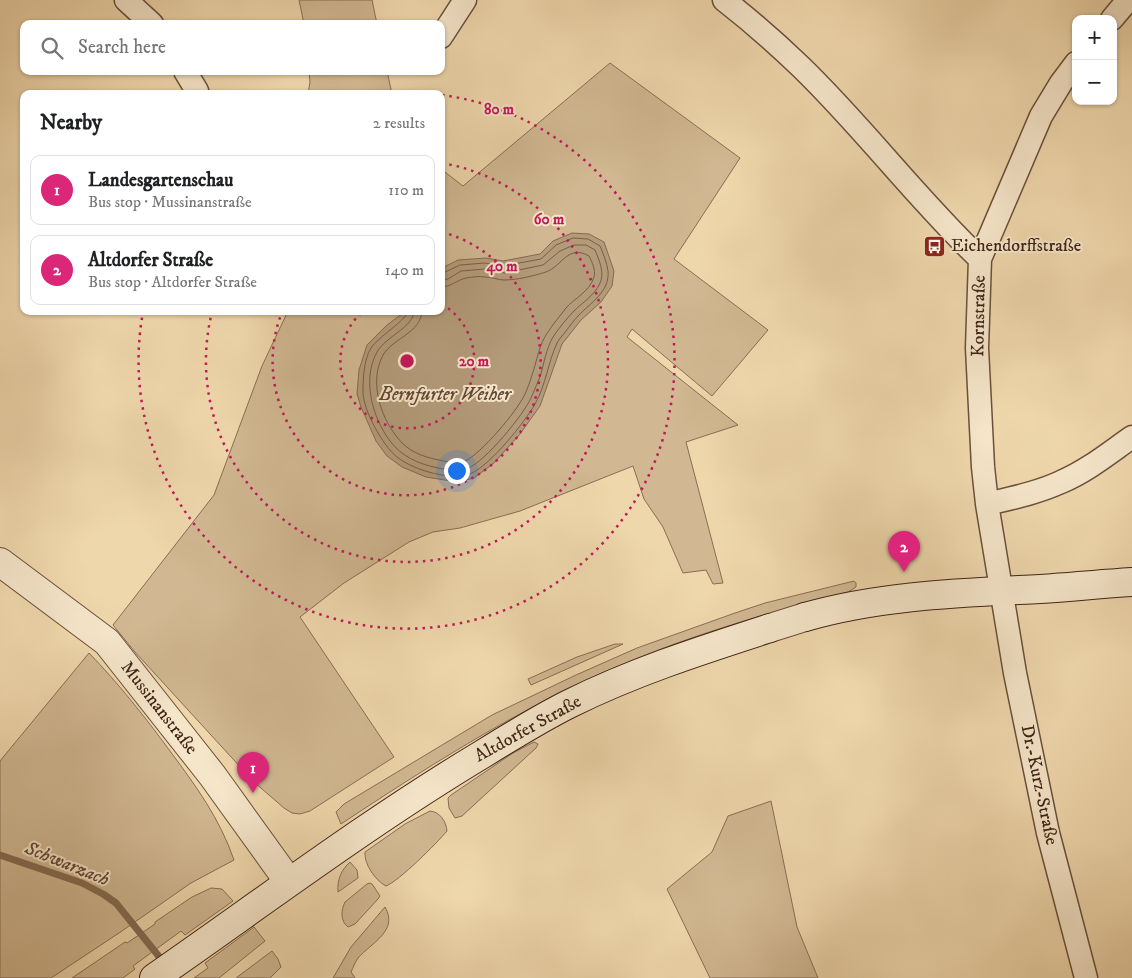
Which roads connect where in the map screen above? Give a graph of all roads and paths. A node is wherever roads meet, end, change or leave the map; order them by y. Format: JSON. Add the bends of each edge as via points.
{"nodes":[{"id":1,"x":126,"y":0,"type":"edge"},
{"id":2,"x":465,"y":0,"type":"edge"},
{"id":3,"x":724,"y":0,"type":"edge"},
{"id":4,"x":1128,"y":0,"type":"edge"},
{"id":5,"x":1115,"y":15,"type":"edge"},
{"id":6,"x":148,"y":20,"type":"edge"},
{"id":7,"x":445,"y":31,"type":"edge"},
{"id":8,"x":1072,"y":68,"type":"edge"},
{"id":9,"x":187,"y":75,"type":"edge"},
{"id":10,"x":196,"y":90,"type":"edge"},
{"id":11,"x":980,"y":258,"type":"junction"},
{"id":12,"x":1132,"y":437,"type":"edge"},
{"id":13,"x":987,"y":504,"type":"junction"},
{"id":14,"x":0,"y":562,"type":"edge"},
{"id":15,"x":1132,"y":582,"type":"edge"},
{"id":16,"x":1002,"y":590,"type":"junction"},
{"id":17,"x":289,"y":882,"type":"junction"},
{"id":18,"x":154,"y":978,"type":"edge"},
{"id":19,"x":1086,"y":978,"type":"edge"}],
"edges":[{"from":1,"to":6,"type":"street"},
{"from":2,"to":7,"type":"street"},
{"from":3,"to":11,"type":"street","via":[[801,68],[951,231]]},
{"from":4,"to":5,"type":"street"},
{"from":8,"to":11,"type":"street","name":"Kornstraße","via":[[1041,116]]},
{"from":9,"to":10,"type":"street"},
{"from":11,"to":13,"type":"street","name":"Kornstraße","via":[[977,348]]},
{"from":12,"to":13,"type":"street","via":[[1062,482]]},
{"from":13,"to":16,"type":"street","name":"Kornstraße"},
{"from":14,"to":17,"type":"main road","name":"Mussinanstraße","via":[[107,642],[206,767]]},
{"from":15,"to":16,"type":"main road","name":"Altdorfer Straße"},
{"from":16,"to":17,"type":"main road","name":"Altdorfer Straße","via":[[865,603],[805,617],[603,688],[567,705],[449,774]]},
{"from":16,"to":19,"type":"street","name":"Dr.-Kurz-Straße","via":[[1015,673],[1048,833]]},
{"from":17,"to":18,"type":"main road","name":"Altdorfer Straße"}]}
